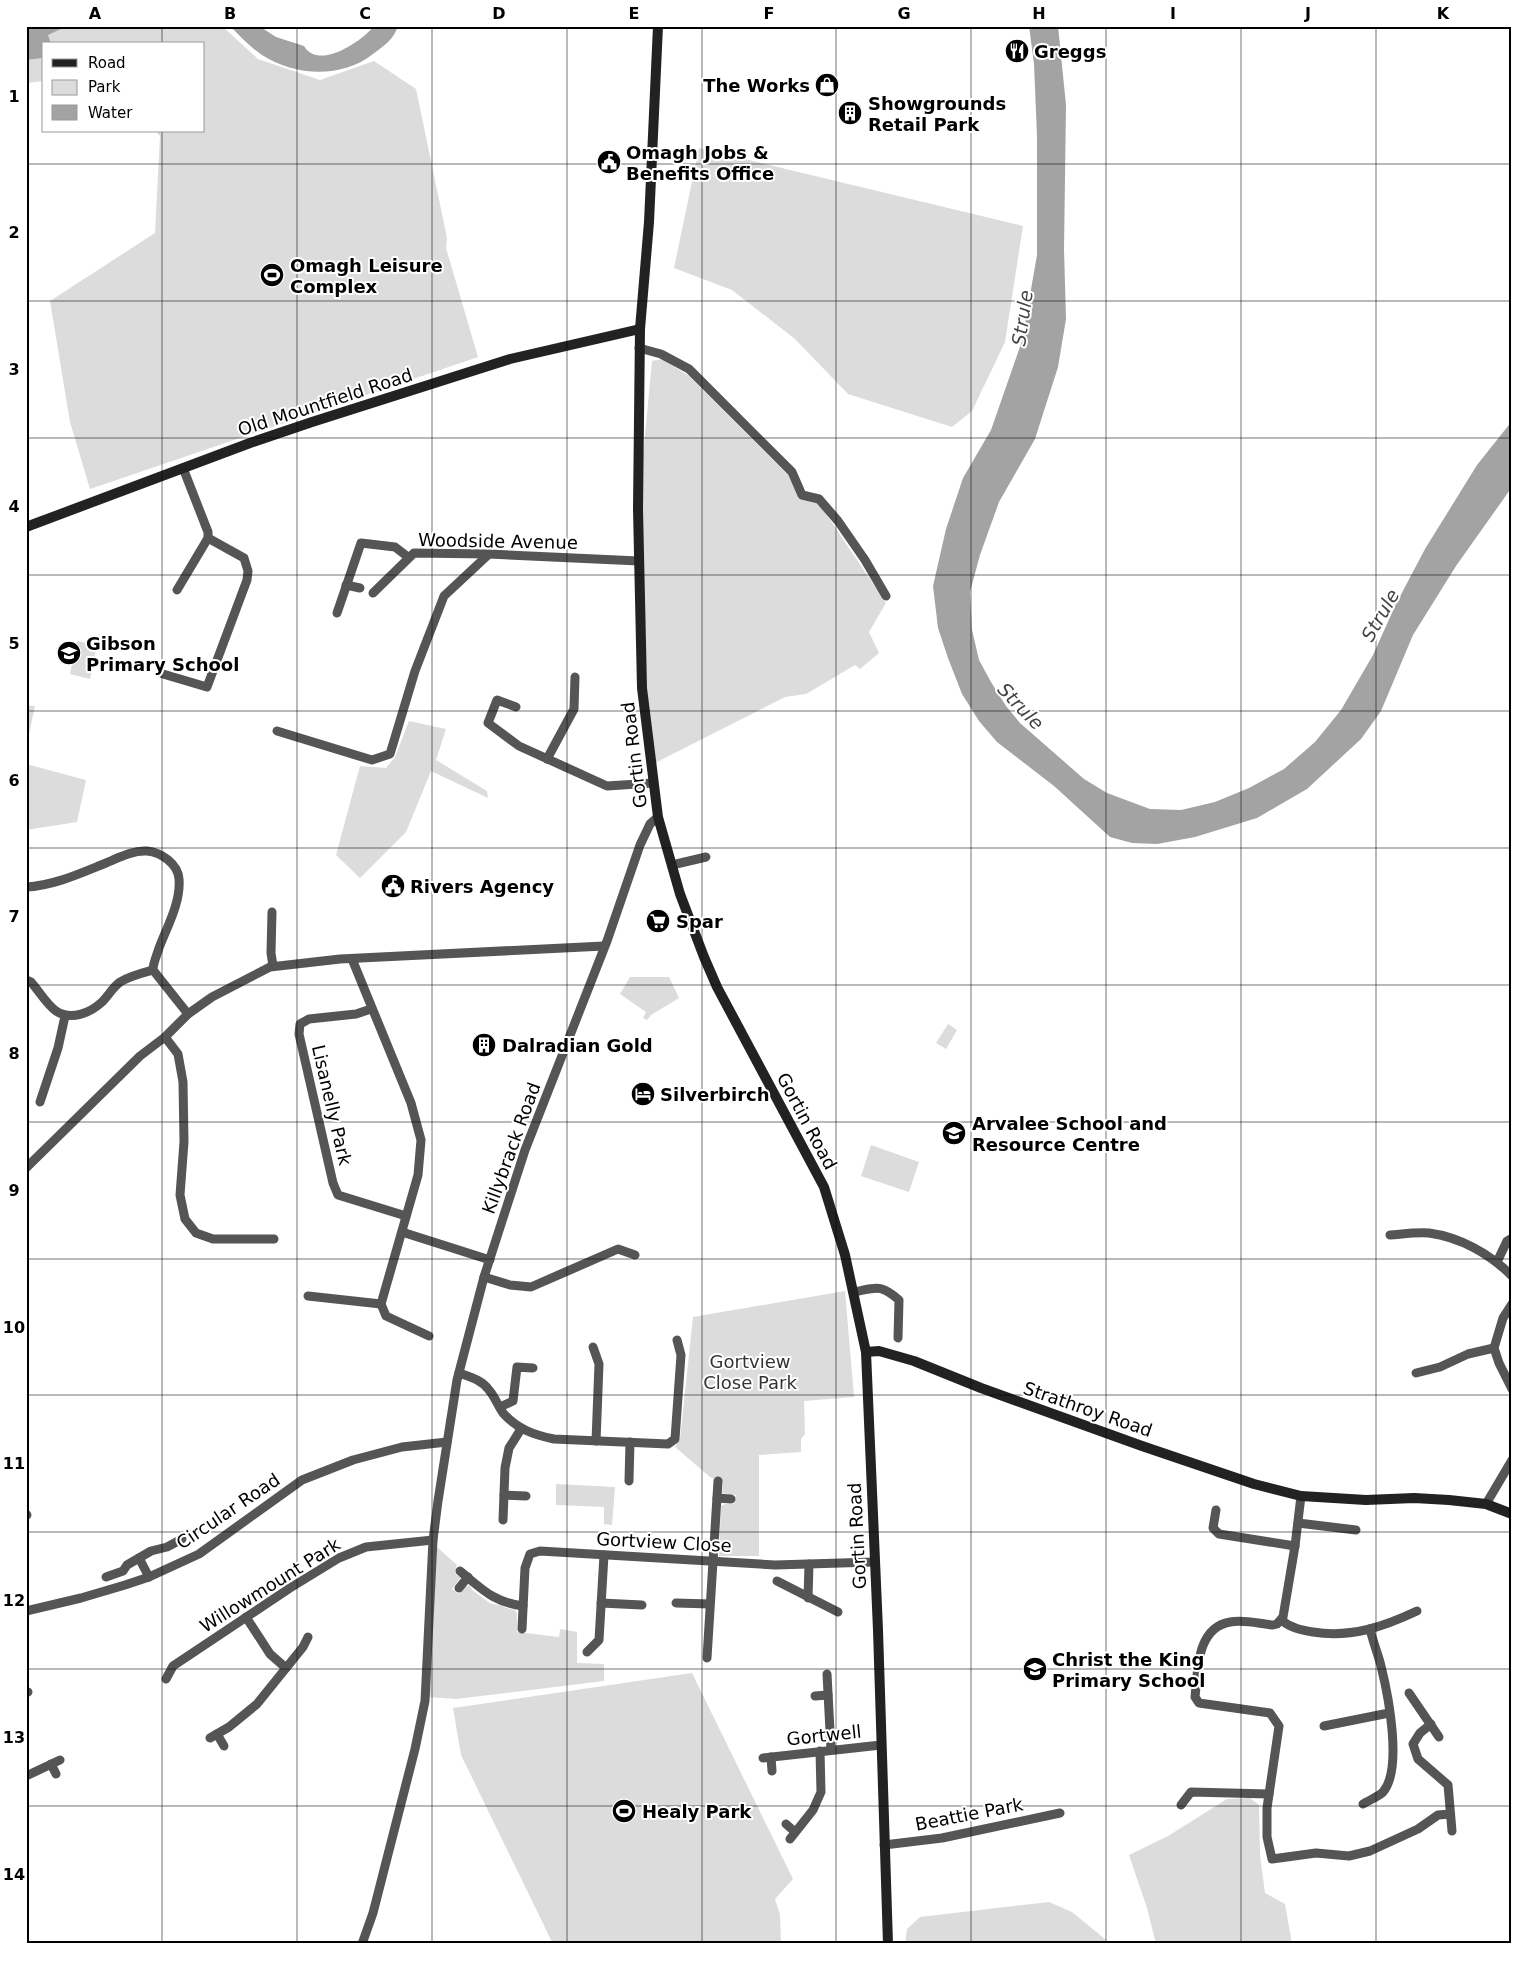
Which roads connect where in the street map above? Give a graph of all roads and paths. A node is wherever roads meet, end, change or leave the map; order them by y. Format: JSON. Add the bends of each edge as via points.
{"nodes":[{"id":1,"x":658,"y":26,"type":"edge"},
{"id":2,"x":640,"y":329,"type":"junction"},
{"id":3,"x":639,"y":348,"type":"junction"},
{"id":4,"x":183,"y":468,"type":"junction"},
{"id":5,"x":26,"y":527,"type":"edge"},
{"id":6,"x":208,"y":538,"type":"junction"},
{"id":7,"x":490,"y":554,"type":"junction"},
{"id":8,"x":408,"y":556,"type":"junction"},
{"id":9,"x":639,"y":561,"type":"junction"},
{"id":10,"x":346,"y":585,"type":"junction"},
{"id":11,"x":360,"y":588,"type":"dead end"},
{"id":12,"x":176,"y":590,"type":"dead end"},
{"id":13,"x":373,"y":593,"type":"dead end"},
{"id":14,"x":886,"y":596,"type":"dead end"},
{"id":15,"x":337,"y":613,"type":"dead end"},
{"id":16,"x":164,"y":674,"type":"dead end"},
{"id":17,"x":575,"y":677,"type":"dead end"},
{"id":18,"x":516,"y":707,"type":"dead end"},
{"id":19,"x":277,"y":731,"type":"dead end"},
{"id":20,"x":547,"y":759,"type":"junction"},
{"id":21,"x":653,"y":783,"type":"junction"},
{"id":22,"x":658,"y":817,"type":"junction"},
{"id":23,"x":706,"y":857,"type":"dead end"},
{"id":24,"x":672,"y":865,"type":"junction"},
{"id":25,"x":26,"y":887,"type":"edge"},
{"id":26,"x":272,"y":912,"type":"dead end"},
{"id":27,"x":604,"y":946,"type":"junction"},
{"id":28,"x":352,"y":959,"type":"junction"},
{"id":29,"x":273,"y":966,"type":"junction"},
{"id":30,"x":153,"y":970,"type":"junction"},
{"id":31,"x":26,"y":980,"type":"edge"},
{"id":32,"x":371,"y":1008,"type":"junction"},
{"id":33,"x":188,"y":1014,"type":"junction"},
{"id":34,"x":66,"y":1016,"type":"junction"},
{"id":35,"x":165,"y":1037,"type":"junction"},
{"id":36,"x":40,"y":1102,"type":"dead end"},
{"id":37,"x":26,"y":1168,"type":"edge"},
{"id":38,"x":406,"y":1216,"type":"junction"},
{"id":39,"x":402,"y":1232,"type":"junction"},
{"id":40,"x":1390,"y":1235,"type":"dead end"},
{"id":41,"x":1512,"y":1238,"type":"edge"},
{"id":42,"x":274,"y":1239,"type":"dead end"},
{"id":43,"x":635,"y":1255,"type":"dead end"},
{"id":44,"x":490,"y":1260,"type":"junction"},
{"id":45,"x":1498,"y":1262,"type":"junction"},
{"id":46,"x":1512,"y":1276,"type":"edge"},
{"id":47,"x":484,"y":1277,"type":"junction"},
{"id":48,"x":853,"y":1292,"type":"junction"},
{"id":49,"x":308,"y":1296,"type":"dead end"},
{"id":50,"x":382,"y":1304,"type":"junction"},
{"id":51,"x":1512,"y":1304,"type":"edge"},
{"id":52,"x":429,"y":1336,"type":"dead end"},
{"id":53,"x":898,"y":1338,"type":"dead end"},
{"id":54,"x":677,"y":1340,"type":"dead end"},
{"id":55,"x":593,"y":1347,"type":"dead end"},
{"id":56,"x":1494,"y":1348,"type":"junction"},
{"id":57,"x":866,"y":1352,"type":"junction"},
{"id":58,"x":532,"y":1368,"type":"dead end"},
{"id":59,"x":459,"y":1373,"type":"junction"},
{"id":60,"x":1416,"y":1373,"type":"dead end"},
{"id":61,"x":1512,"y":1389,"type":"edge"},
{"id":62,"x":500,"y":1407,"type":"junction"},
{"id":63,"x":521,"y":1429,"type":"junction"},
{"id":64,"x":596,"y":1441,"type":"junction"},
{"id":65,"x":447,"y":1442,"type":"junction"},
{"id":66,"x":630,"y":1442,"type":"junction"},
{"id":67,"x":1512,"y":1460,"type":"edge"},
{"id":68,"x":629,"y":1481,"type":"dead end"},
{"id":69,"x":718,"y":1481,"type":"dead end"},
{"id":70,"x":504,"y":1495,"type":"junction"},
{"id":71,"x":526,"y":1496,"type":"dead end"},
{"id":72,"x":1301,"y":1496,"type":"junction"},
{"id":73,"x":717,"y":1498,"type":"junction"},
{"id":74,"x":731,"y":1499,"type":"dead end"},
{"id":75,"x":1486,"y":1504,"type":"junction"},
{"id":76,"x":1216,"y":1510,"type":"dead end"},
{"id":77,"x":1512,"y":1514,"type":"edge"},
{"id":78,"x":503,"y":1520,"type":"dead end"},
{"id":79,"x":1298,"y":1523,"type":"junction"},
{"id":80,"x":1356,"y":1530,"type":"dead end"},
{"id":81,"x":182,"y":1539,"type":"dead end"},
{"id":82,"x":433,"y":1540,"type":"junction"},
{"id":83,"x":1295,"y":1546,"type":"junction"},
{"id":84,"x":604,"y":1555,"type":"junction"},
{"id":85,"x":139,"y":1558,"type":"junction"},
{"id":86,"x":713,"y":1561,"type":"junction"},
{"id":87,"x":874,"y":1562,"type":"junction"},
{"id":88,"x":809,"y":1564,"type":"junction"},
{"id":89,"x":460,"y":1571,"type":"dead end"},
{"id":90,"x":106,"y":1577,"type":"dead end"},
{"id":91,"x":149,"y":1577,"type":"junction"},
{"id":92,"x":468,"y":1577,"type":"junction"},
{"id":93,"x":777,"y":1581,"type":"dead end"},
{"id":94,"x":459,"y":1588,"type":"dead end"},
{"id":95,"x":808,"y":1598,"type":"junction"},
{"id":96,"x":601,"y":1603,"type":"junction"},
{"id":97,"x":676,"y":1604,"type":"dead end"},
{"id":98,"x":710,"y":1604,"type":"junction"},
{"id":99,"x":642,"y":1605,"type":"dead end"},
{"id":100,"x":523,"y":1606,"type":"junction"},
{"id":101,"x":26,"y":1611,"type":"edge"},
{"id":102,"x":1417,"y":1611,"type":"dead end"},
{"id":103,"x":838,"y":1612,"type":"dead end"},
{"id":104,"x":246,"y":1617,"type":"junction"},
{"id":105,"x":1281,"y":1620,"type":"junction"},
{"id":106,"x":1370,"y":1629,"type":"junction"},
{"id":107,"x":522,"y":1630,"type":"dead end"},
{"id":108,"x":308,"y":1638,"type":"dead end"},
{"id":109,"x":587,"y":1652,"type":"dead end"},
{"id":110,"x":707,"y":1658,"type":"dead end"},
{"id":111,"x":286,"y":1668,"type":"junction"},
{"id":112,"x":827,"y":1674,"type":"dead end"},
{"id":113,"x":166,"y":1679,"type":"dead end"},
{"id":114,"x":1409,"y":1693,"type":"dead end"},
{"id":115,"x":828,"y":1695,"type":"junction"},
{"id":116,"x":814,"y":1696,"type":"dead end"},
{"id":117,"x":1389,"y":1713,"type":"junction"},
{"id":118,"x":1431,"y":1724,"type":"junction"},
{"id":119,"x":1324,"y":1726,"type":"dead end"},
{"id":120,"x":1439,"y":1737,"type":"dead end"},
{"id":121,"x":881,"y":1745,"type":"junction"},
{"id":122,"x":224,"y":1746,"type":"dead end"},
{"id":123,"x":831,"y":1750,"type":"junction"},
{"id":124,"x":820,"y":1751,"type":"junction"},
{"id":125,"x":772,"y":1771,"type":"dead end"},
{"id":126,"x":56,"y":1774,"type":"dead end"},
{"id":127,"x":26,"y":1776,"type":"edge"},
{"id":128,"x":1269,"y":1794,"type":"junction"},
{"id":129,"x":1180,"y":1804,"type":"dead end"},
{"id":130,"x":1364,"y":1804,"type":"dead end"},
{"id":131,"x":1060,"y":1813,"type":"dead end"},
{"id":132,"x":1450,"y":1814,"type":"junction"},
{"id":133,"x":786,"y":1824,"type":"dead end"},
{"id":134,"x":1452,"y":1832,"type":"dead end"},
{"id":135,"x":884,"y":1845,"type":"junction"},
{"id":136,"x":362,"y":1944,"type":"edge"},
{"id":137,"x":888,"y":1944,"type":"edge"}],
"edges":[{"from":1,"to":2,"type":"main road","name":"Gortin Road","via":[[649,222]]},
{"from":2,"to":3,"type":"main road","name":"Gortin Road"},
{"from":2,"to":4,"type":"main road","name":"Old Mountfield Road","via":[[510,359],[312,422]]},
{"from":3,"to":9,"type":"main road","name":"Gortin Road"},
{"from":3,"to":14,"type":"street","via":[[660,354],[689,369],[792,472],[802,496],[819,499],[865,560]]},
{"from":4,"to":5,"type":"main road","name":"Old Mountfield Road"},
{"from":4,"to":6,"type":"street"},
{"from":6,"to":12,"type":"street"},
{"from":6,"to":16,"type":"street","via":[[244,558],[247,580],[208,687]]},
{"from":7,"to":8,"type":"street","name":"Woodside Avenue","via":[[414,553]]},
{"from":7,"to":9,"type":"street","name":"Woodside Avenue"},
{"from":7,"to":19,"type":"street","via":[[444,596],[415,671],[390,754],[372,760]]},
{"from":8,"to":10,"type":"street","via":[[395,547],[361,543]]},
{"from":8,"to":13,"type":"street","name":"Woodside Avenue"},
{"from":9,"to":21,"type":"main road","name":"Gortin Road","via":[[642,688]]},
{"from":10,"to":11,"type":"street"},
{"from":10,"to":15,"type":"street"},
{"from":17,"to":20,"type":"street","via":[[574,709]]},
{"from":18,"to":20,"type":"street","via":[[497,700],[488,723],[519,746]]},
{"from":20,"to":21,"type":"street","via":[[608,786]]},
{"from":21,"to":22,"type":"main road","name":"Gortin Road"},
{"from":22,"to":24,"type":"main road","name":"Gortin Road"},
{"from":22,"to":27,"type":"street","name":"Killybrack Road","via":[[650,824],[640,844]]},
{"from":23,"to":24,"type":"street"},
{"from":24,"to":48,"type":"main road","name":"Gortin Road","via":[[680,894],[717,987],[824,1187]]},
{"from":25,"to":30,"type":"street","via":[[38,887],[126,855],[146,851],[168,860],[179,878],[176,901]]},
{"from":26,"to":29,"type":"street"},
{"from":27,"to":28,"type":"street"},
{"from":27,"to":44,"type":"street","name":"Killybrack Road","via":[[525,1150]]},
{"from":28,"to":29,"type":"street"},
{"from":28,"to":32,"type":"street"},
{"from":29,"to":33,"type":"street","via":[[212,997]]},
{"from":30,"to":33,"type":"street"},
{"from":30,"to":34,"type":"street","via":[[118,983],[101,1003],[88,1012]]},
{"from":31,"to":34,"type":"street","via":[[55,1010]]},
{"from":32,"to":38,"type":"street","via":[[411,1103],[421,1140],[418,1175]]},
{"from":32,"to":38,"type":"street","name":"Lisanelly Park","via":[[356,1014],[309,1019],[300,1024],[299,1034],[338,1195]]},
{"from":33,"to":35,"type":"street"},
{"from":34,"to":36,"type":"street"},
{"from":35,"to":37,"type":"street","via":[[140,1056]]},
{"from":35,"to":42,"type":"street","via":[[178,1054],[183,1082],[184,1142],[180,1195],[185,1219],[196,1232],[213,1239]]},
{"from":38,"to":39,"type":"street"},
{"from":39,"to":44,"type":"street"},
{"from":39,"to":50,"type":"street"},
{"from":40,"to":45,"type":"street","via":[[1427,1233],[1453,1237]]},
{"from":41,"to":45,"type":"street","via":[[1507,1241]]},
{"from":43,"to":47,"type":"street","via":[[618,1249],[530,1287]]},
{"from":44,"to":47,"type":"street","name":"Killybrack Road"},
{"from":45,"to":46,"type":"street"},
{"from":47,"to":59,"type":"street","name":"Killybrack Road"},
{"from":48,"to":53,"type":"street","via":[[887,1289],[899,1300]]},
{"from":48,"to":57,"type":"main road","name":"Gortin Road"},
{"from":49,"to":50,"type":"street"},
{"from":50,"to":52,"type":"street","via":[[386,1316]]},
{"from":51,"to":56,"type":"street","via":[[1502,1318]]},
{"from":54,"to":66,"type":"street","via":[[681,1355],[675,1439],[668,1444]]},
{"from":55,"to":64,"type":"street","via":[[599,1364]]},
{"from":56,"to":60,"type":"street"},
{"from":56,"to":61,"type":"street"},
{"from":57,"to":72,"type":"main road","name":"Strathroy Road","via":[[879,1351],[914,1361],[1142,1446],[1254,1484]]},
{"from":57,"to":87,"type":"main road","name":"Gortin Road"},
{"from":58,"to":62,"type":"street","via":[[517,1367],[513,1401]]},
{"from":59,"to":62,"type":"street","via":[[475,1378],[489,1389]]},
{"from":59,"to":65,"type":"street","name":"Killybrack Road"},
{"from":62,"to":63,"type":"street"},
{"from":63,"to":64,"type":"street","via":[[554,1439]]},
{"from":63,"to":70,"type":"street","via":[[509,1448]]},
{"from":64,"to":66,"type":"street"},
{"from":65,"to":82,"type":"street","name":"Killybrack Road"},
{"from":65,"to":91,"type":"street","name":"Circular Road","via":[[402,1447],[353,1460],[302,1480],[199,1554]]},
{"from":66,"to":68,"type":"street"},
{"from":67,"to":75,"type":"street"},
{"from":69,"to":73,"type":"street"},
{"from":70,"to":71,"type":"street"},
{"from":70,"to":78,"type":"street"},
{"from":72,"to":75,"type":"main road","name":"Strathroy Road","via":[[1366,1500],[1414,1498]]},
{"from":72,"to":79,"type":"street"},
{"from":73,"to":74,"type":"street"},
{"from":73,"to":86,"type":"street"},
{"from":75,"to":77,"type":"main road"},
{"from":76,"to":83,"type":"street","via":[[1213,1528],[1219,1534]]},
{"from":79,"to":80,"type":"street"},
{"from":79,"to":83,"type":"street"},
{"from":81,"to":85,"type":"street"},
{"from":82,"to":104,"type":"street","name":"Willowmount Park","via":[[366,1547],[339,1558]]},
{"from":82,"to":136,"type":"street","name":"Killybrack Road","via":[[425,1701],[373,1913]]},
{"from":83,"to":105,"type":"street"},
{"from":84,"to":86,"type":"street","name":"Gortview Close"},
{"from":84,"to":96,"type":"street"},
{"from":84,"to":100,"type":"street","name":"Gortview Close","via":[[540,1551],[530,1554],[525,1568]]},
{"from":85,"to":90,"type":"street","via":[[123,1571]]},
{"from":85,"to":91,"type":"street"},
{"from":86,"to":88,"type":"street","name":"Gortview Close"},
{"from":86,"to":98,"type":"street"},
{"from":87,"to":88,"type":"street","name":"Gortview Close"},
{"from":87,"to":121,"type":"main road","name":"Gortin Road"},
{"from":88,"to":95,"type":"street"},
{"from":89,"to":92,"type":"street"},
{"from":91,"to":101,"type":"street","name":"Circular Road"},
{"from":92,"to":94,"type":"street"},
{"from":92,"to":100,"type":"street","via":[[492,1597]]},
{"from":93,"to":95,"type":"street"},
{"from":95,"to":103,"type":"street"},
{"from":96,"to":99,"type":"street"},
{"from":96,"to":109,"type":"street","via":[[599,1640]]},
{"from":97,"to":98,"type":"street"},
{"from":98,"to":110,"type":"street"},
{"from":100,"to":107,"type":"street","name":"Gortview Close"},
{"from":102,"to":106,"type":"street"},
{"from":104,"to":111,"type":"street","via":[[270,1654]]},
{"from":104,"to":113,"type":"street","name":"Willowmount Park","via":[[173,1666]]},
{"from":105,"to":106,"type":"street","via":[[1294,1628],[1321,1633],[1345,1635]]},
{"from":105,"to":128,"type":"street","via":[[1273,1625],[1228,1622],[1211,1633],[1200,1650],[1195,1697],[1199,1703],[1270,1713],[1279,1726]]},
{"from":106,"to":117,"type":"street","via":[[1382,1666]]},
{"from":108,"to":111,"type":"street"},
{"from":111,"to":122,"type":"street","via":[[257,1704],[214,1736]]},
{"from":112,"to":115,"type":"street"},
{"from":114,"to":118,"type":"street"},
{"from":115,"to":116,"type":"street"},
{"from":115,"to":123,"type":"street"},
{"from":117,"to":119,"type":"street"},
{"from":117,"to":130,"type":"street","via":[[1393,1732],[1392,1776],[1383,1792]]},
{"from":118,"to":120,"type":"street"},
{"from":118,"to":132,"type":"street","via":[[1413,1744],[1418,1759],[1448,1785]]},
{"from":121,"to":123,"type":"street","name":"Gortwell"},
{"from":121,"to":135,"type":"main road","name":"Gortin Road"},
{"from":123,"to":124,"type":"street","name":"Gortwell"},
{"from":124,"to":125,"type":"street","name":"Gortwell","via":[[767,1757]]},
{"from":124,"to":133,"type":"street","via":[[821,1792],[813,1810],[792,1836]]},
{"from":126,"to":127,"type":"street","via":[[56,1762]]},
{"from":128,"to":129,"type":"street","via":[[1191,1792]]},
{"from":128,"to":132,"type":"street","via":[[1267,1837],[1272,1859],[1316,1853],[1349,1856],[1370,1851],[1418,1829],[1438,1815]]},
{"from":131,"to":135,"type":"street","name":"Beattie Park","via":[[942,1838]]},
{"from":132,"to":134,"type":"street"},
{"from":135,"to":137,"type":"main road","name":"Gortin Road"}]}
